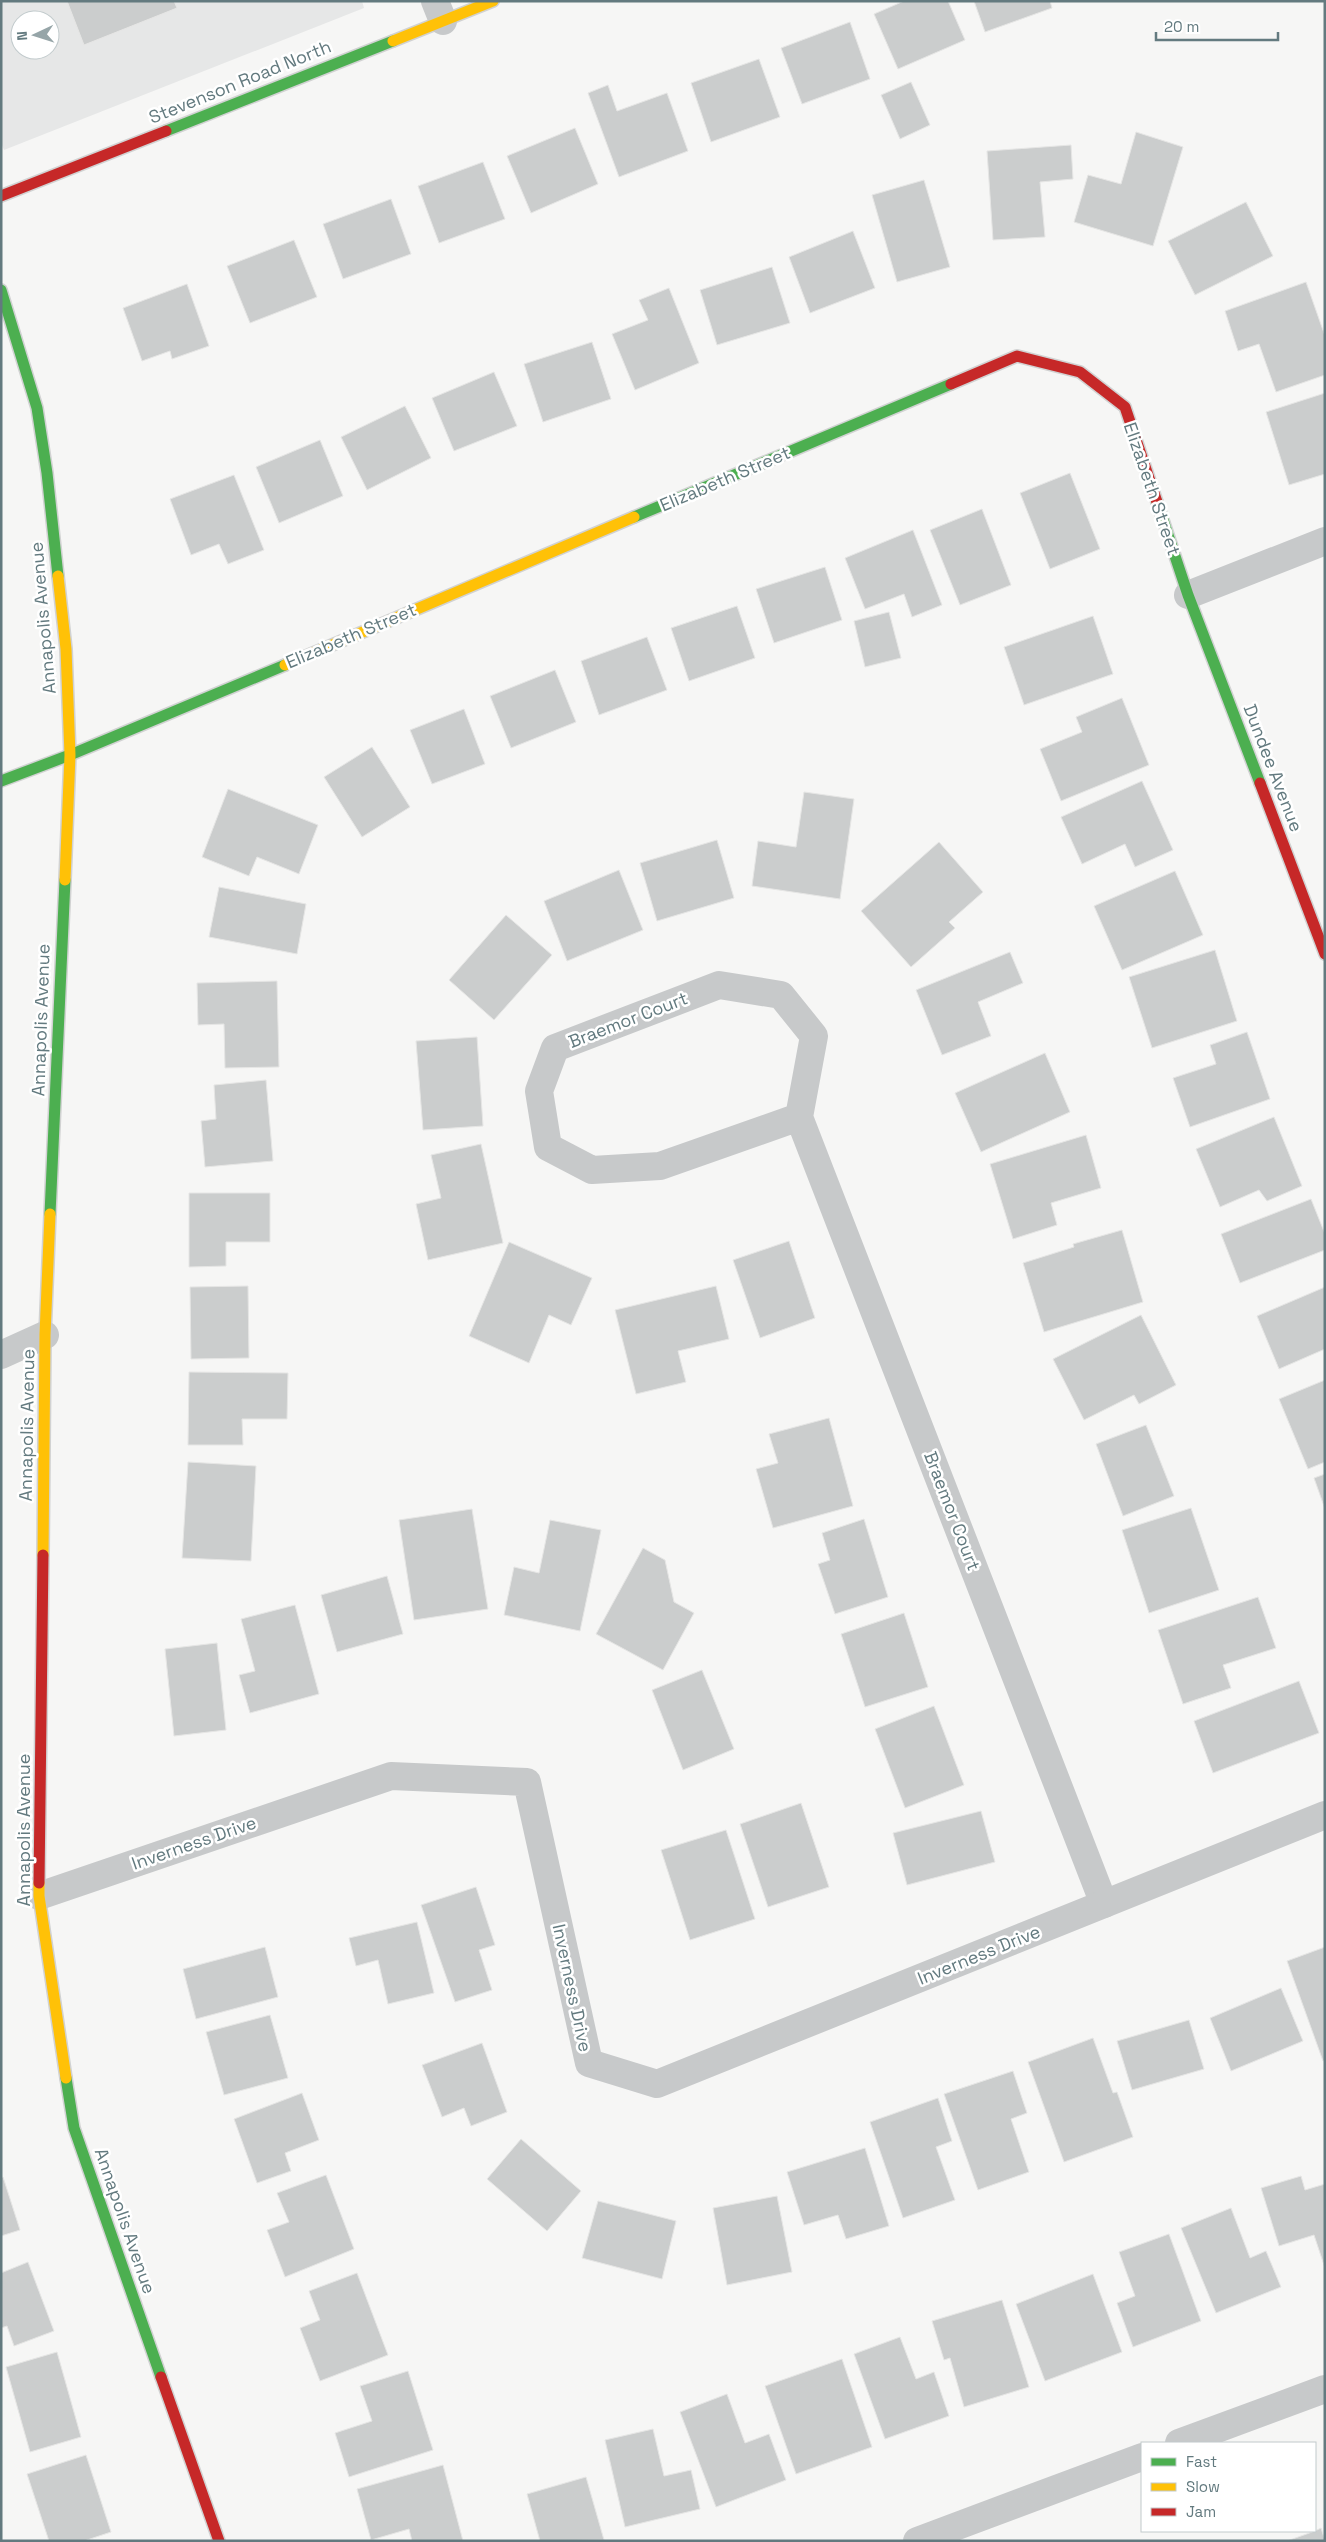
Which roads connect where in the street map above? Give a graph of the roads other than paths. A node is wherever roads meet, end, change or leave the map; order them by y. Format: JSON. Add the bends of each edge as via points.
{"nodes":[{"id":1,"x":493,"y":1,"type":"edge"},
{"id":2,"x":439,"y":11,"type":"edge"},
{"id":3,"x":1,"y":196,"type":"edge"},
{"id":4,"x":1,"y":290,"type":"edge"},
{"id":5,"x":1325,"y":541,"type":"edge"},
{"id":6,"x":1188,"y":595,"type":"junction"},
{"id":7,"x":70,"y":755,"type":"junction"},
{"id":8,"x":1,"y":781,"type":"edge"},
{"id":9,"x":1325,"y":954,"type":"edge"},
{"id":10,"x":799,"y":1117,"type":"junction"},
{"id":11,"x":45,"y":1335,"type":"junction"},
{"id":12,"x":1,"y":1355,"type":"edge"},
{"id":13,"x":1325,"y":1815,"type":"edge"},
{"id":14,"x":39,"y":1896,"type":"junction"},
{"id":15,"x":1104,"y":1904,"type":"junction"},
{"id":16,"x":1325,"y":2389,"type":"edge"},
{"id":17,"x":1182,"y":2442,"type":"edge"},
{"id":18,"x":1141,"y":2457,"type":"edge"},
{"id":19,"x":219,"y":2541,"type":"edge"},
{"id":20,"x":918,"y":2541,"type":"edge"}],
"edges":[{"from":1,"to":2,"type":"street","name":"Stevenson Road North"},
{"from":2,"to":3,"type":"street","name":"Stevenson Road North"},
{"from":4,"to":7,"type":"street","name":"Annapolis Avenue","via":[[37,408],[47,473],[66,650]]},
{"from":5,"to":6,"type":"street"},
{"from":6,"to":7,"type":"street","name":"Elizabeth Street","via":[[1124,407],[1080,372],[1018,356]]},
{"from":6,"to":9,"type":"street","name":"Dundee Avenue"},
{"from":7,"to":8,"type":"street","name":"Elizabeth Street"},
{"from":7,"to":11,"type":"street","name":"Annapolis Avenue"},
{"from":10,"to":10,"type":"street","name":"Braemor Court","via":[[814,1036],[781,995],[719,985],[555,1048],[539,1092],[548,1147],[592,1170],[660,1166]]},
{"from":10,"to":15,"type":"street","name":"Braemor Court"},
{"from":11,"to":12,"type":"street"},
{"from":11,"to":14,"type":"street","name":"Annapolis Avenue"},
{"from":13,"to":15,"type":"street","name":"Inverness Drive"},
{"from":14,"to":15,"type":"street","name":"Inverness Drive","via":[[391,1776],[526,1782],[589,2063],[657,2084]]},
{"from":14,"to":19,"type":"street","name":"Annapolis Avenue","via":[[74,2128]]},
{"from":16,"to":17,"type":"street"},
{"from":18,"to":20,"type":"street"}]}
